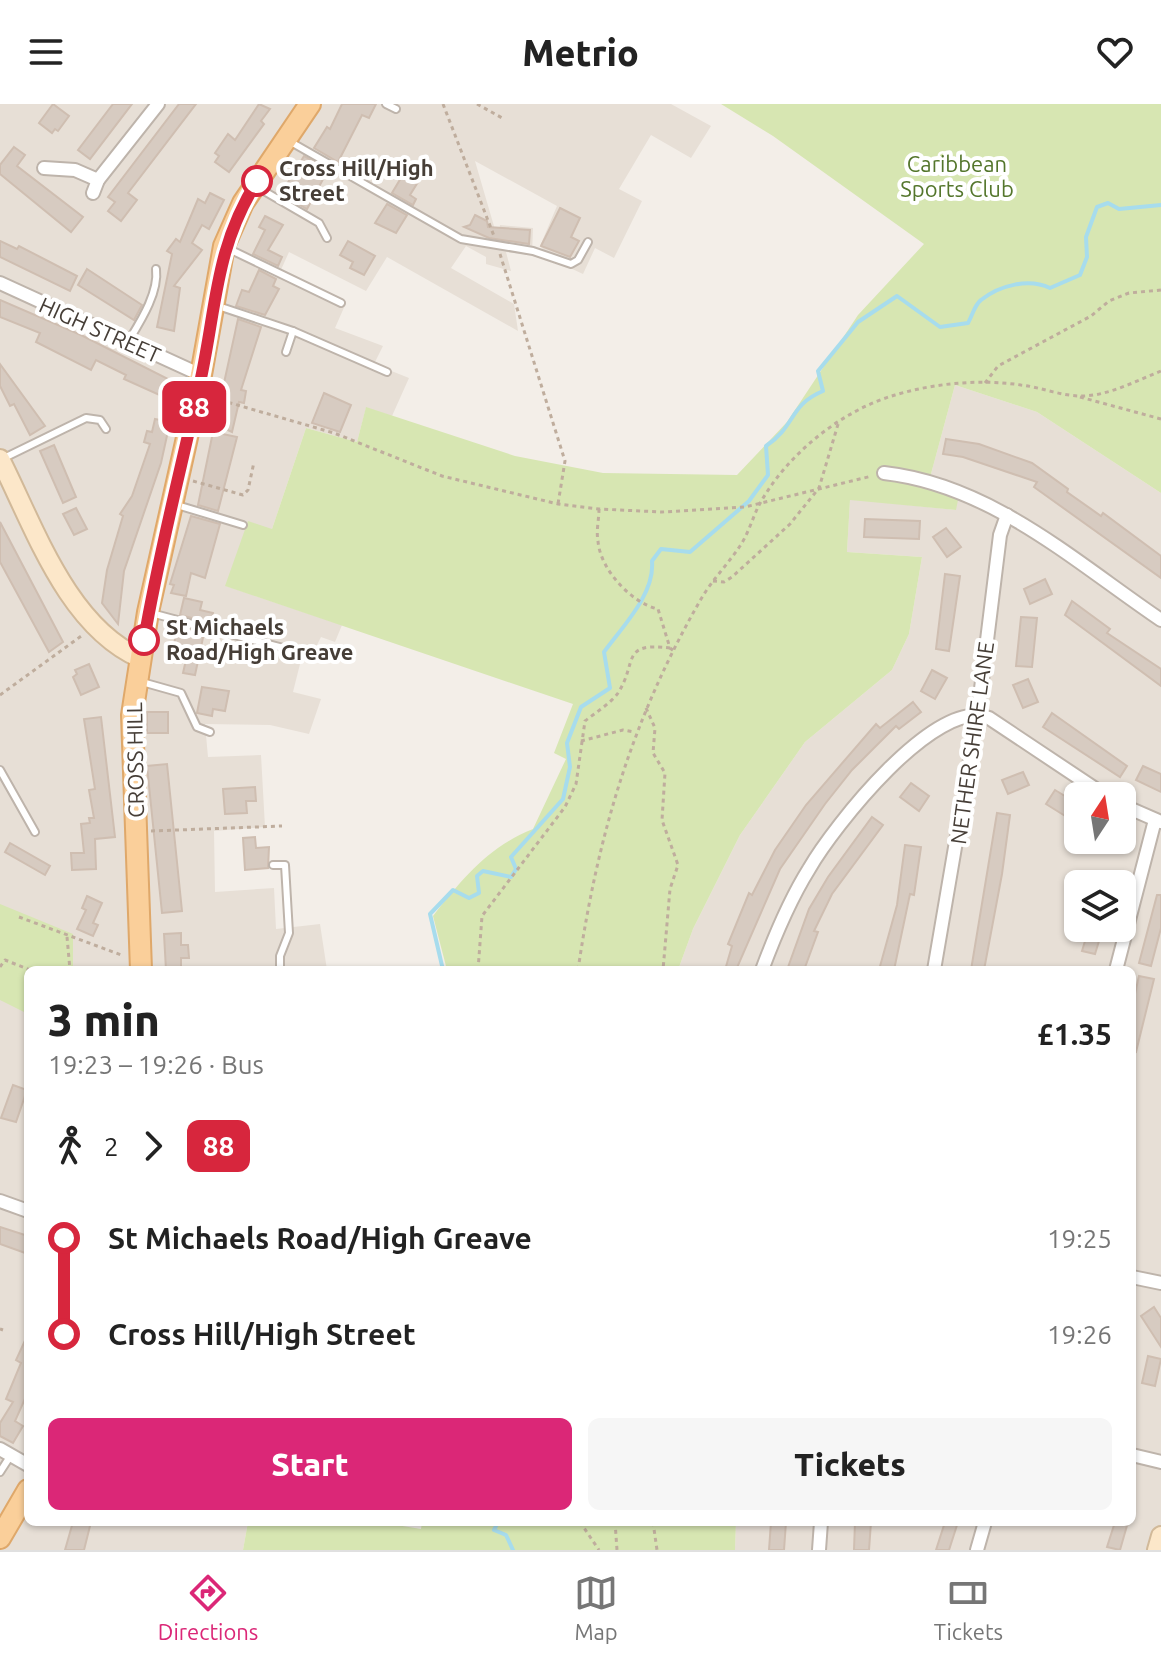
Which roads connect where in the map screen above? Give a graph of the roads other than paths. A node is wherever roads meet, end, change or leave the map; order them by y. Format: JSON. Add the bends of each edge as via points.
{"nodes":[{"id":1,"x":158,"y":104,"type":"edge"},
{"id":2,"x":310,"y":104,"type":"edge"},
{"id":3,"x":386,"y":104,"type":"edge"},
{"id":4,"x":396,"y":109,"type":"dead end"},
{"id":5,"x":285,"y":139,"type":"junction"},
{"id":6,"x":44,"y":168,"type":"dead end"},
{"id":7,"x":98,"y":180,"type":"junction"},
{"id":8,"x":254,"y":186,"type":"junction"},
{"id":9,"x":93,"y":193,"type":"dead end"},
{"id":10,"x":327,"y":238,"type":"dead end"},
{"id":11,"x":588,"y":242,"type":"dead end"},
{"id":12,"x":224,"y":246,"type":"junction"},
{"id":13,"x":156,"y":269,"type":"dead end"},
{"id":14,"x":0,"y":283,"type":"edge"},
{"id":15,"x":341,"y":303,"type":"dead end"},
{"id":16,"x":212,"y":304,"type":"junction"},
{"id":17,"x":293,"y":331,"type":"junction"},
{"id":18,"x":128,"y":342,"type":"junction"},
{"id":19,"x":286,"y":352,"type":"dead end"},
{"id":20,"x":387,"y":372,"type":"dead end"},
{"id":21,"x":199,"y":385,"type":"junction"},
{"id":22,"x":106,"y":429,"type":"dead end"},
{"id":23,"x":0,"y":459,"type":"edge"},
{"id":24,"x":884,"y":473,"type":"road end"},
{"id":25,"x":172,"y":504,"type":"junction"},
{"id":26,"x":1007,"y":515,"type":"junction"},
{"id":27,"x":243,"y":525,"type":"dead end"},
{"id":28,"x":148,"y":612,"type":"junction"},
{"id":29,"x":1161,"y":620,"type":"edge"},
{"id":30,"x":287,"y":649,"type":"dead end"},
{"id":31,"x":140,"y":658,"type":"junction"},
{"id":32,"x":136,"y":680,"type":"junction"},
{"id":33,"x":978,"y":713,"type":"junction"},
{"id":34,"x":210,"y":732,"type":"dead end"},
{"id":35,"x":0,"y":770,"type":"edge"},
{"id":36,"x":1085,"y":782,"type":"edge"},
{"id":37,"x":1136,"y":811,"type":"edge"},
{"id":38,"x":1158,"y":821,"type":"edge"},
{"id":39,"x":35,"y":832,"type":"dead end"},
{"id":40,"x":273,"y":865,"type":"dead end"},
{"id":41,"x":140,"y":964,"type":"edge"},
{"id":42,"x":280,"y":966,"type":"edge"},
{"id":43,"x":764,"y":966,"type":"edge"},
{"id":44,"x":935,"y":966,"type":"edge"},
{"id":45,"x":1117,"y":966,"type":"edge"},
{"id":46,"x":0,"y":1201,"type":"edge"},
{"id":47,"x":24,"y":1210,"type":"edge"},
{"id":48,"x":1136,"y":1278,"type":"edge"},
{"id":49,"x":1161,"y":1283,"type":"edge"},
{"id":50,"x":5,"y":1452,"type":"edge"},
{"id":51,"x":1136,"y":1456,"type":"edge"},
{"id":52,"x":1161,"y":1462,"type":"edge"},
{"id":53,"x":24,"y":1463,"type":"edge"},
{"id":54,"x":0,"y":1472,"type":"edge"},
{"id":55,"x":24,"y":1497,"type":"edge"},
{"id":56,"x":821,"y":1526,"type":"edge"},
{"id":57,"x":984,"y":1526,"type":"edge"},
{"id":58,"x":1161,"y":1536,"type":"edge"},
{"id":59,"x":0,"y":1538,"type":"edge"},
{"id":60,"x":819,"y":1550,"type":"edge"},
{"id":61,"x":977,"y":1550,"type":"edge"},
{"id":62,"x":1157,"y":1550,"type":"edge"}],
"edges":[{"from":1,"to":7,"type":"street"},
{"from":2,"to":5,"type":"main road","name":"CROSS HILL"},
{"from":3,"to":4,"type":"lane"},
{"from":5,"to":8,"type":"main road","name":"CROSS HILL"},
{"from":5,"to":11,"type":"lane","via":[[461,239],[533,251],[571,264]]},
{"from":6,"to":7,"type":"street","via":[[75,170]]},
{"from":7,"to":9,"type":"street"},
{"from":8,"to":10,"type":"lane","via":[[319,223]]},
{"from":8,"to":12,"type":"main road","name":"CROSS HILL"},
{"from":12,"to":15,"type":"lane"},
{"from":12,"to":16,"type":"main road","name":"CROSS HILL"},
{"from":13,"to":18,"type":"lane","via":[[147,307]]},
{"from":14,"to":18,"type":"street","name":"HIGH STREET"},
{"from":16,"to":17,"type":"lane"},
{"from":16,"to":21,"type":"main road","name":"CROSS HILL"},
{"from":17,"to":19,"type":"lane"},
{"from":17,"to":20,"type":"lane"},
{"from":18,"to":21,"type":"street","name":"HIGH STREET"},
{"from":21,"to":25,"type":"main road","name":"CROSS HILL"},
{"from":22,"to":23,"type":"lane","via":[[100,420],[86,418]]},
{"from":23,"to":31,"type":"street","via":[[70,594],[94,628]]},
{"from":24,"to":26,"type":"street","via":[[946,485]]},
{"from":25,"to":27,"type":"lane"},
{"from":25,"to":28,"type":"main road","name":"CROSS HILL"},
{"from":26,"to":29,"type":"street"},
{"from":26,"to":33,"type":"street","name":"NETHER SHIRE LANE","via":[[1000,535]]},
{"from":28,"to":30,"type":"lane"},
{"from":28,"to":31,"type":"main road","name":"CROSS HILL"},
{"from":31,"to":32,"type":"main road","name":"CROSS HILL"},
{"from":32,"to":34,"type":"lane","via":[[181,693],[197,727]]},
{"from":32,"to":41,"type":"main road","name":"CROSS HILL","via":[[132,715]]},
{"from":33,"to":36,"type":"street"},
{"from":33,"to":43,"type":"street","via":[[947,721],[864,796],[810,865]]},
{"from":33,"to":44,"type":"street","name":"NETHER SHIRE LANE"},
{"from":35,"to":39,"type":"lane"},
{"from":37,"to":38,"type":"street"},
{"from":38,"to":45,"type":"street"},
{"from":40,"to":42,"type":"lane","via":[[285,865],[289,933]]},
{"from":46,"to":47,"type":"street"},
{"from":48,"to":49,"type":"street"},
{"from":50,"to":53,"type":"street"},
{"from":50,"to":54,"type":"lane"},
{"from":51,"to":52,"type":"street"},
{"from":55,"to":59,"type":"main road"},
{"from":56,"to":60,"type":"street"},
{"from":57,"to":61,"type":"street"},
{"from":58,"to":62,"type":"street"}]}
